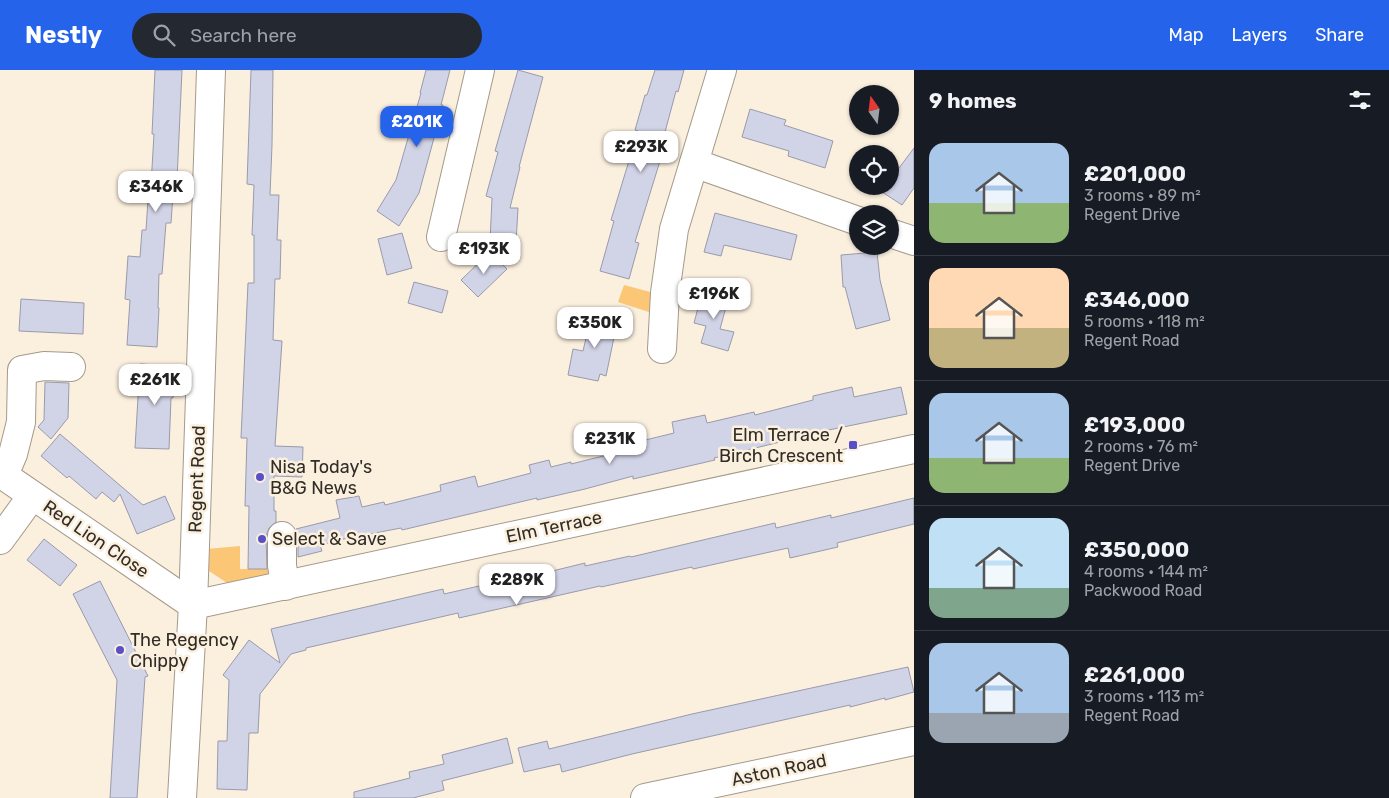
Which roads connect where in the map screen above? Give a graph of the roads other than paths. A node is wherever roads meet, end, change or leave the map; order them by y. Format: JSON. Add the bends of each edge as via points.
{"nodes":[{"id":1,"x":211,"y":70,"type":"edge"},
{"id":2,"x":480,"y":70,"type":"edge"},
{"id":3,"x":722,"y":70,"type":"edge"},
{"id":4,"x":694,"y":163,"type":"junction"},
{"id":5,"x":849,"y":218,"type":"edge"},
{"id":6,"x":899,"y":236,"type":"edge"},
{"id":7,"x":441,"y":237,"type":"dead end"},
{"id":8,"x":914,"y":241,"type":"edge"},
{"id":9,"x":662,"y":349,"type":"dead end"},
{"id":10,"x":71,"y":367,"type":"dead end"},
{"id":11,"x":914,"y":448,"type":"edge"},
{"id":12,"x":2,"y":474,"type":"edge"},
{"id":13,"x":32,"y":496,"type":"junction"},
{"id":14,"x":282,"y":536,"type":"dead end"},
{"id":15,"x":0,"y":540,"type":"edge"},
{"id":16,"x":285,"y":586,"type":"junction"},
{"id":17,"x":193,"y":605,"type":"junction"},
{"id":18,"x":914,"y":741,"type":"edge"},
{"id":19,"x":182,"y":798,"type":"edge"},
{"id":20,"x":644,"y":798,"type":"edge"}],
"edges":[{"from":1,"to":17,"type":"street","name":"Regent Road"},
{"from":2,"to":7,"type":"street"},
{"from":3,"to":4,"type":"street"},
{"from":4,"to":5,"type":"street"},
{"from":4,"to":9,"type":"street","via":[[674,229],[665,293]]},
{"from":6,"to":8,"type":"street"},
{"from":10,"to":12,"type":"street","via":[[44,366],[22,370],[21,422],[13,454]]},
{"from":11,"to":16,"type":"street","name":"Elm Terrace"},
{"from":12,"to":13,"type":"street","name":"Red Lion Close"},
{"from":13,"to":15,"type":"street"},
{"from":13,"to":17,"type":"street","name":"Red Lion Close"},
{"from":14,"to":16,"type":"street"},
{"from":16,"to":17,"type":"street","name":"Elm Terrace"},
{"from":17,"to":19,"type":"street","name":"Regent Road"},
{"from":18,"to":20,"type":"street","name":"Aston Road"}]}
